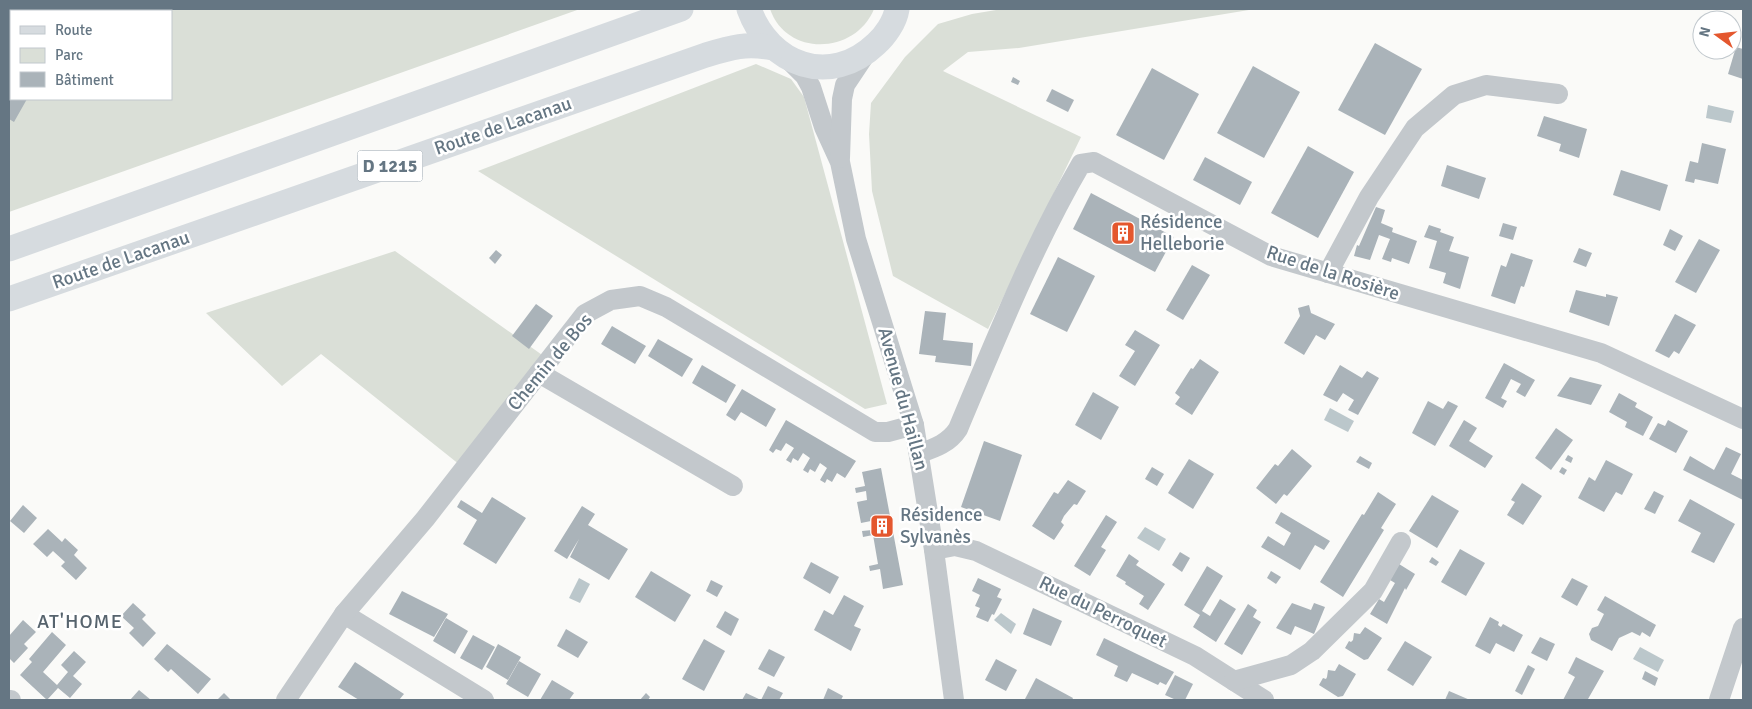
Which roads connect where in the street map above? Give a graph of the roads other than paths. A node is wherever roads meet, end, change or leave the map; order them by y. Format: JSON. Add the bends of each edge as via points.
{"nodes":[{"id":1,"x":681,"y":9,"type":"edge"},
{"id":2,"x":749,"y":9,"type":"edge"},
{"id":3,"x":898,"y":10,"type":"edge"},
{"id":4,"x":781,"y":54,"type":"junction"},
{"id":5,"x":865,"y":55,"type":"junction"},
{"id":6,"x":1558,"y":94,"type":"dead end"},
{"id":7,"x":840,"y":162,"type":"junction"},
{"id":8,"x":9,"y":249,"type":"edge"},
{"id":9,"x":1328,"y":273,"type":"junction"},
{"id":10,"x":9,"y":300,"type":"edge"},
{"id":11,"x":539,"y":373,"type":"junction"},
{"id":12,"x":1743,"y":419,"type":"edge"},
{"id":13,"x":914,"y":425,"type":"junction"},
{"id":14,"x":920,"y":453,"type":"junction"},
{"id":15,"x":733,"y":486,"type":"dead end"},
{"id":16,"x":1401,"y":542,"type":"dead end"},
{"id":17,"x":934,"y":550,"type":"junction"},
{"id":18,"x":344,"y":614,"type":"junction"},
{"id":19,"x":1743,"y":628,"type":"edge"},
{"id":20,"x":1234,"y":681,"type":"junction"},
{"id":21,"x":294,"y":697,"type":"edge"},
{"id":22,"x":484,"y":700,"type":"edge"},
{"id":23,"x":954,"y":700,"type":"edge"},
{"id":24,"x":1263,"y":700,"type":"edge"},
{"id":25,"x":1719,"y":700,"type":"edge"}],
"edges":[{"from":1,"to":8,"type":"main road","number":"D 1215"},
{"from":2,"to":4,"type":"main road","via":[[758,31]]},
{"from":3,"to":5,"type":"main road","via":[[884,37]]},
{"from":4,"to":5,"type":"main road","name":"Route de Lacanau","via":[[807,66],[827,67],[847,64]]},
{"from":4,"to":7,"type":"street","name":"Avenue du Haillan","via":[[805,76]]},
{"from":4,"to":10,"type":"main road","name":"Route de Lacanau","number":"D 1215","via":[[753,44],[706,55]]},
{"from":5,"to":7,"type":"street","name":"Avenue du Haillan","via":[[845,85]]},
{"from":6,"to":9,"type":"street","via":[[1486,86],[1454,94],[1415,128],[1370,197]]},
{"from":7,"to":13,"type":"street","name":"Avenue du Haillan","via":[[856,239]]},
{"from":9,"to":12,"type":"street","name":"Rue de la Rosière","via":[[1601,353]]},
{"from":9,"to":14,"type":"street","name":"Rue de la Rosière","via":[[1271,256],[1094,162],[1081,164],[1010,308],[958,429],[940,446]]},
{"from":11,"to":13,"type":"street","name":"Chemin de Bos","via":[[585,314],[611,300],[640,296],[666,307],[864,427],[875,432],[888,432]]},
{"from":11,"to":15,"type":"street"},
{"from":11,"to":18,"type":"street","name":"Chemin de Bos","via":[[425,520]]},
{"from":13,"to":14,"type":"street","name":"Avenue du Haillan"},
{"from":14,"to":17,"type":"street","name":"Avenue du Haillan"},
{"from":16,"to":20,"type":"street","via":[[1373,591],[1312,651],[1292,665]]},
{"from":17,"to":20,"type":"street","name":"Rue du Perroquet","via":[[955,546],[976,551],[1195,656]]},
{"from":17,"to":23,"type":"street","name":"Avenue du Haillan"},
{"from":18,"to":21,"type":"street","name":"Chemin de Bos"},
{"from":18,"to":22,"type":"street"},
{"from":19,"to":25,"type":"street"},
{"from":20,"to":24,"type":"street","name":"Rue du Perroquet"}]}
